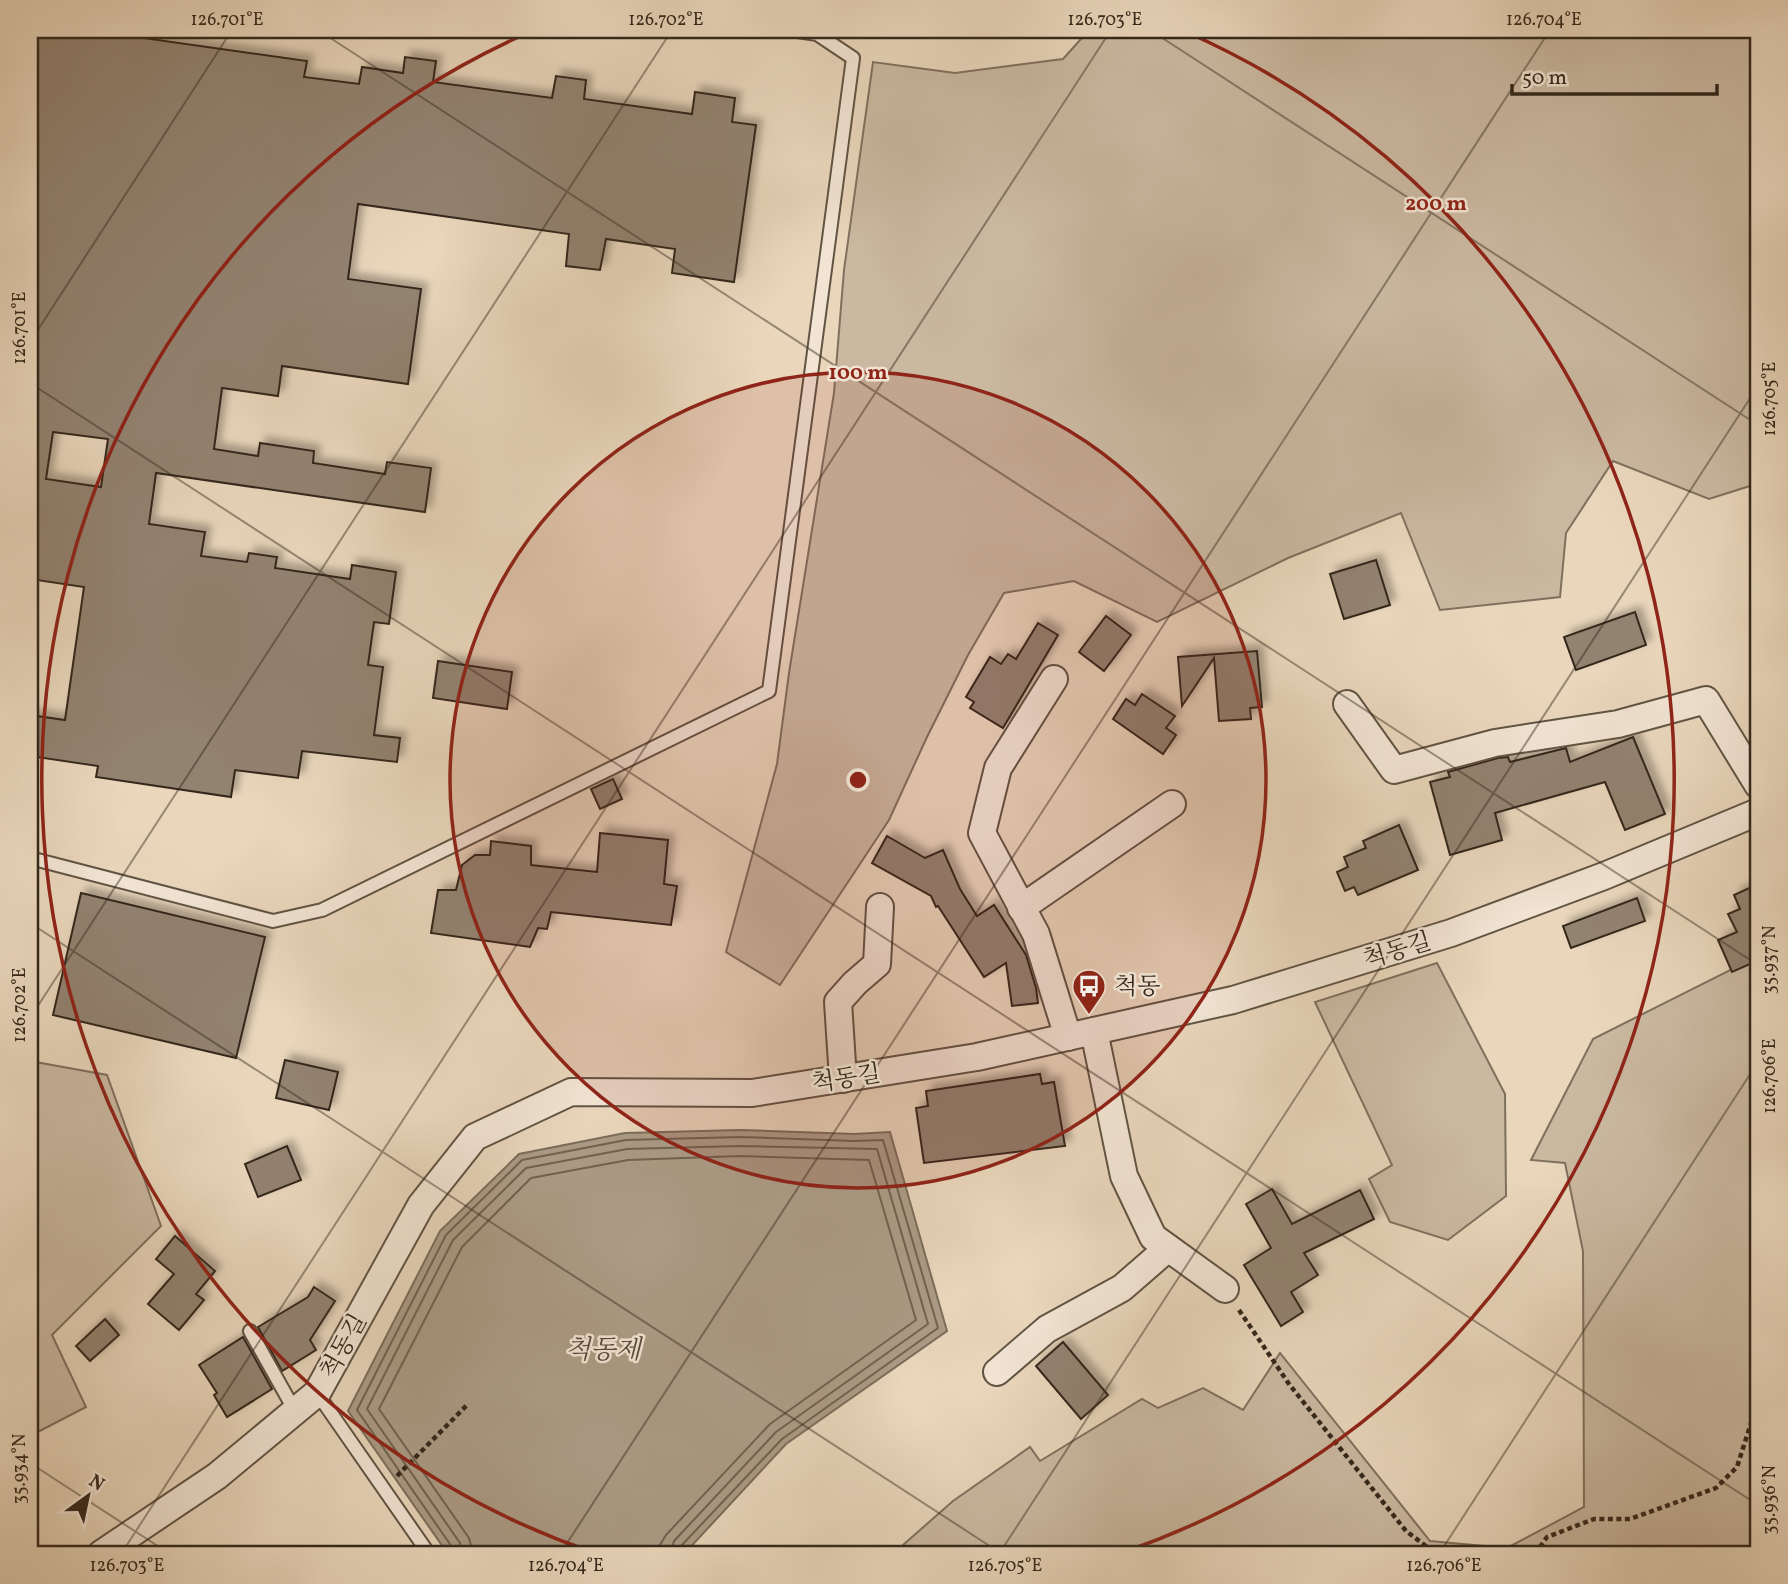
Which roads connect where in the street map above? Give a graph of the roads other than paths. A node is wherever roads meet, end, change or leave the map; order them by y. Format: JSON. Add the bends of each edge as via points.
{"nodes":[{"id":1,"x":791,"y":30,"type":"edge"},
{"id":2,"x":1054,"y":679,"type":"dead end"},
{"id":3,"x":1347,"y":704,"type":"dead end"},
{"id":4,"x":1758,"y":785,"type":"edge"},
{"id":5,"x":1172,"y":804,"type":"dead end"},
{"id":6,"x":1758,"y":812,"type":"edge"},
{"id":7,"x":30,"y":858,"type":"edge"},
{"id":8,"x":880,"y":908,"type":"dead end"},
{"id":9,"x":1021,"y":908,"type":"junction"},
{"id":10,"x":1094,"y":1031,"type":"junction"},
{"id":11,"x":1068,"y":1037,"type":"junction"},
{"id":12,"x":843,"y":1079,"type":"junction"},
{"id":13,"x":1168,"y":1248,"type":"junction"},
{"id":14,"x":1224,"y":1289,"type":"road end"},
{"id":15,"x":250,"y":1331,"type":"dead end"},
{"id":16,"x":997,"y":1372,"type":"dead end"},
{"id":17,"x":317,"y":1393,"type":"junction"},
{"id":18,"x":295,"y":1411,"type":"junction"},
{"id":19,"x":101,"y":1554,"type":"edge"},
{"id":20,"x":429,"y":1554,"type":"edge"}],
"edges":[{"from":1,"to":7,"type":"lane","via":[[817,34],[853,58],[769,691],[322,911],[273,921]]},
{"from":2,"to":9,"type":"street","via":[[998,768],[982,833]]},
{"from":3,"to":4,"type":"street","via":[[1394,770],[1494,743],[1618,724],[1706,700]]},
{"from":5,"to":9,"type":"street"},
{"from":6,"to":10,"type":"street","name":"척동길","via":[[1451,933],[1233,1000]]},
{"from":8,"to":12,"type":"street","via":[[877,964],[838,1002]]},
{"from":9,"to":11,"type":"street","via":[[1036,934]]},
{"from":10,"to":11,"type":"street","name":"척동길"},
{"from":10,"to":13,"type":"street","via":[[1124,1176],[1153,1237]]},
{"from":11,"to":12,"type":"street","name":"척동길"},
{"from":12,"to":17,"type":"street","name":"척동길","via":[[752,1093],[571,1092],[475,1137],[421,1205]]},
{"from":13,"to":14,"type":"street"},
{"from":13,"to":16,"type":"street","via":[[1122,1289],[1047,1329]]},
{"from":15,"to":18,"type":"lane"},
{"from":17,"to":18,"type":"street","name":"척동길"},
{"from":17,"to":20,"type":"lane"},
{"from":18,"to":19,"type":"street","name":"척동길","via":[[217,1476]]}]}
